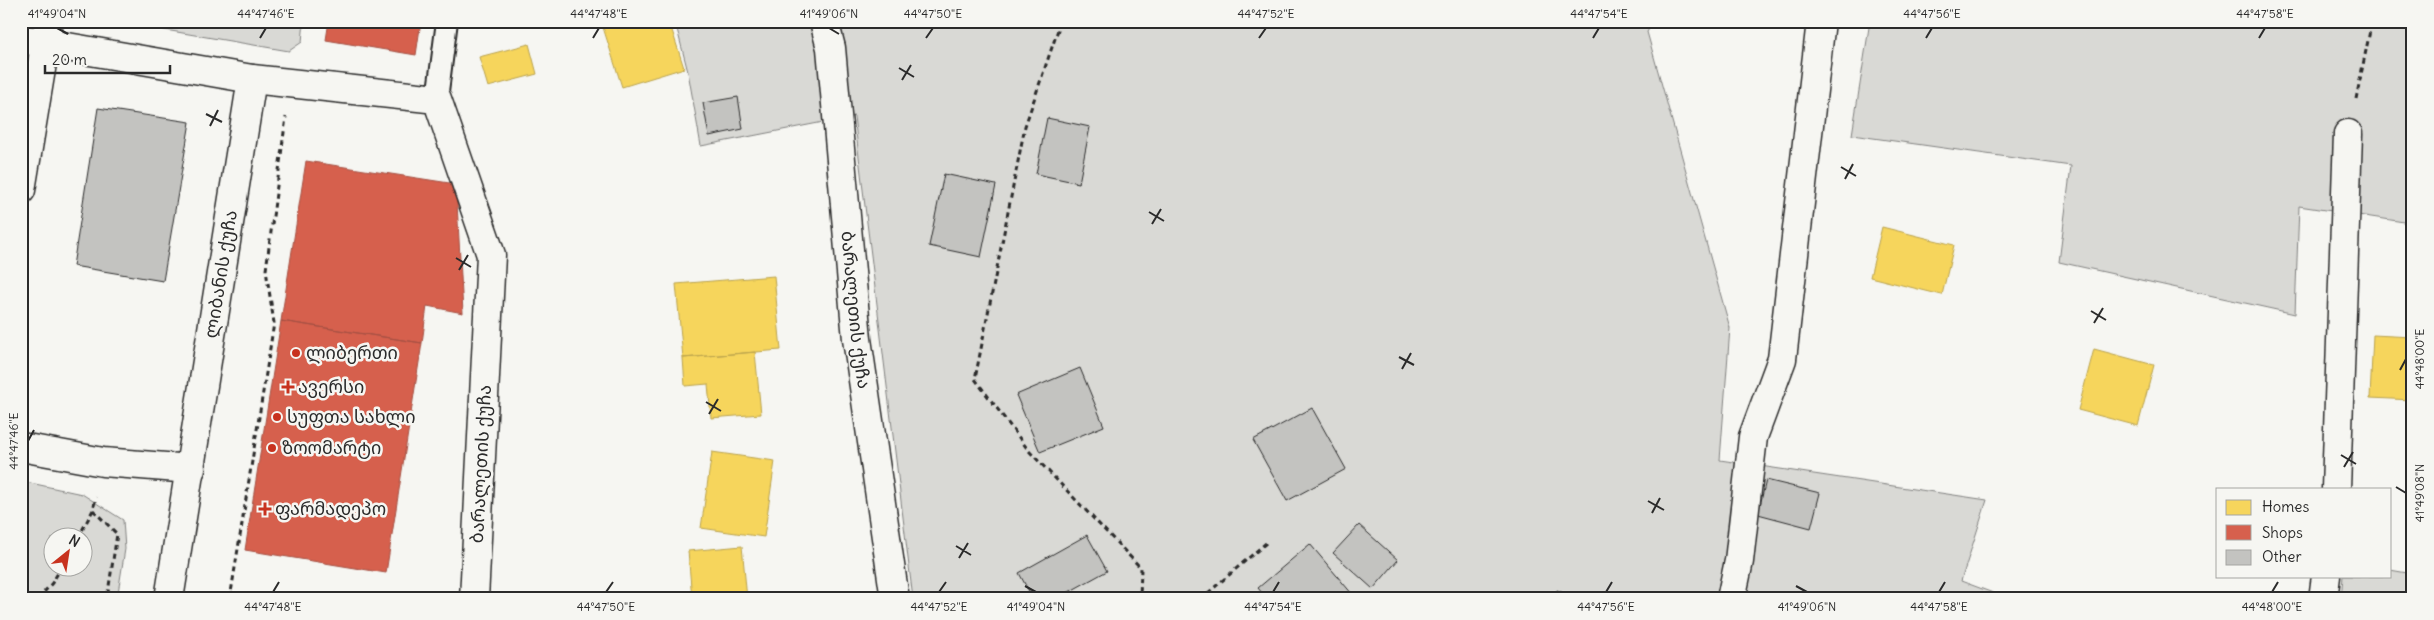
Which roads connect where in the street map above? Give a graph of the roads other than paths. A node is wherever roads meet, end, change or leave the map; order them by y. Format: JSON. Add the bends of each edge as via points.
{"nodes":[{"id":1,"x":447,"y":21,"type":"edge"},
{"id":2,"x":824,"y":21,"type":"edge"},
{"id":3,"x":1820,"y":21,"type":"edge"},
{"id":4,"x":39,"y":34,"type":"edge"},
{"id":5,"x":252,"y":79,"type":"junction"},
{"id":6,"x":437,"y":99,"type":"junction"},
{"id":7,"x":2348,"y":134,"type":"road end"},
{"id":8,"x":21,"y":190,"type":"edge"},
{"id":9,"x":21,"y":447,"type":"edge"},
{"id":10,"x":191,"y":469,"type":"junction"},
{"id":11,"x":2336,"y":488,"type":"edge"},
{"id":12,"x":2326,"y":578,"type":"edge"},
{"id":13,"x":169,"y":599,"type":"edge"},
{"id":14,"x":474,"y":599,"type":"edge"},
{"id":15,"x":895,"y":599,"type":"edge"},
{"id":16,"x":1731,"y":599,"type":"edge"},
{"id":17,"x":2323,"y":599,"type":"edge"}],
"edges":[{"from":1,"to":6,"type":"lane"},
{"from":2,"to":15,"type":"street","name":"ბარალეთის ქუჩა","via":[[830,48],[857,339]]},
{"from":3,"to":16,"type":"street","via":[[1782,359],[1752,437],[1739,561]]},
{"from":4,"to":5,"type":"street"},
{"from":4,"to":8,"type":"street"},
{"from":5,"to":6,"type":"street"},
{"from":5,"to":10,"type":"street","name":"ლიბანის ქუჩა"},
{"from":6,"to":14,"type":"street","name":"ბარალეთის ქუჩა","via":[[491,255]]},
{"from":7,"to":11,"type":"street"},
{"from":9,"to":10,"type":"street","via":[[103,462]]},
{"from":10,"to":13,"type":"street","name":"ლიბანის ქუჩა"},
{"from":12,"to":17,"type":"street"}]}
